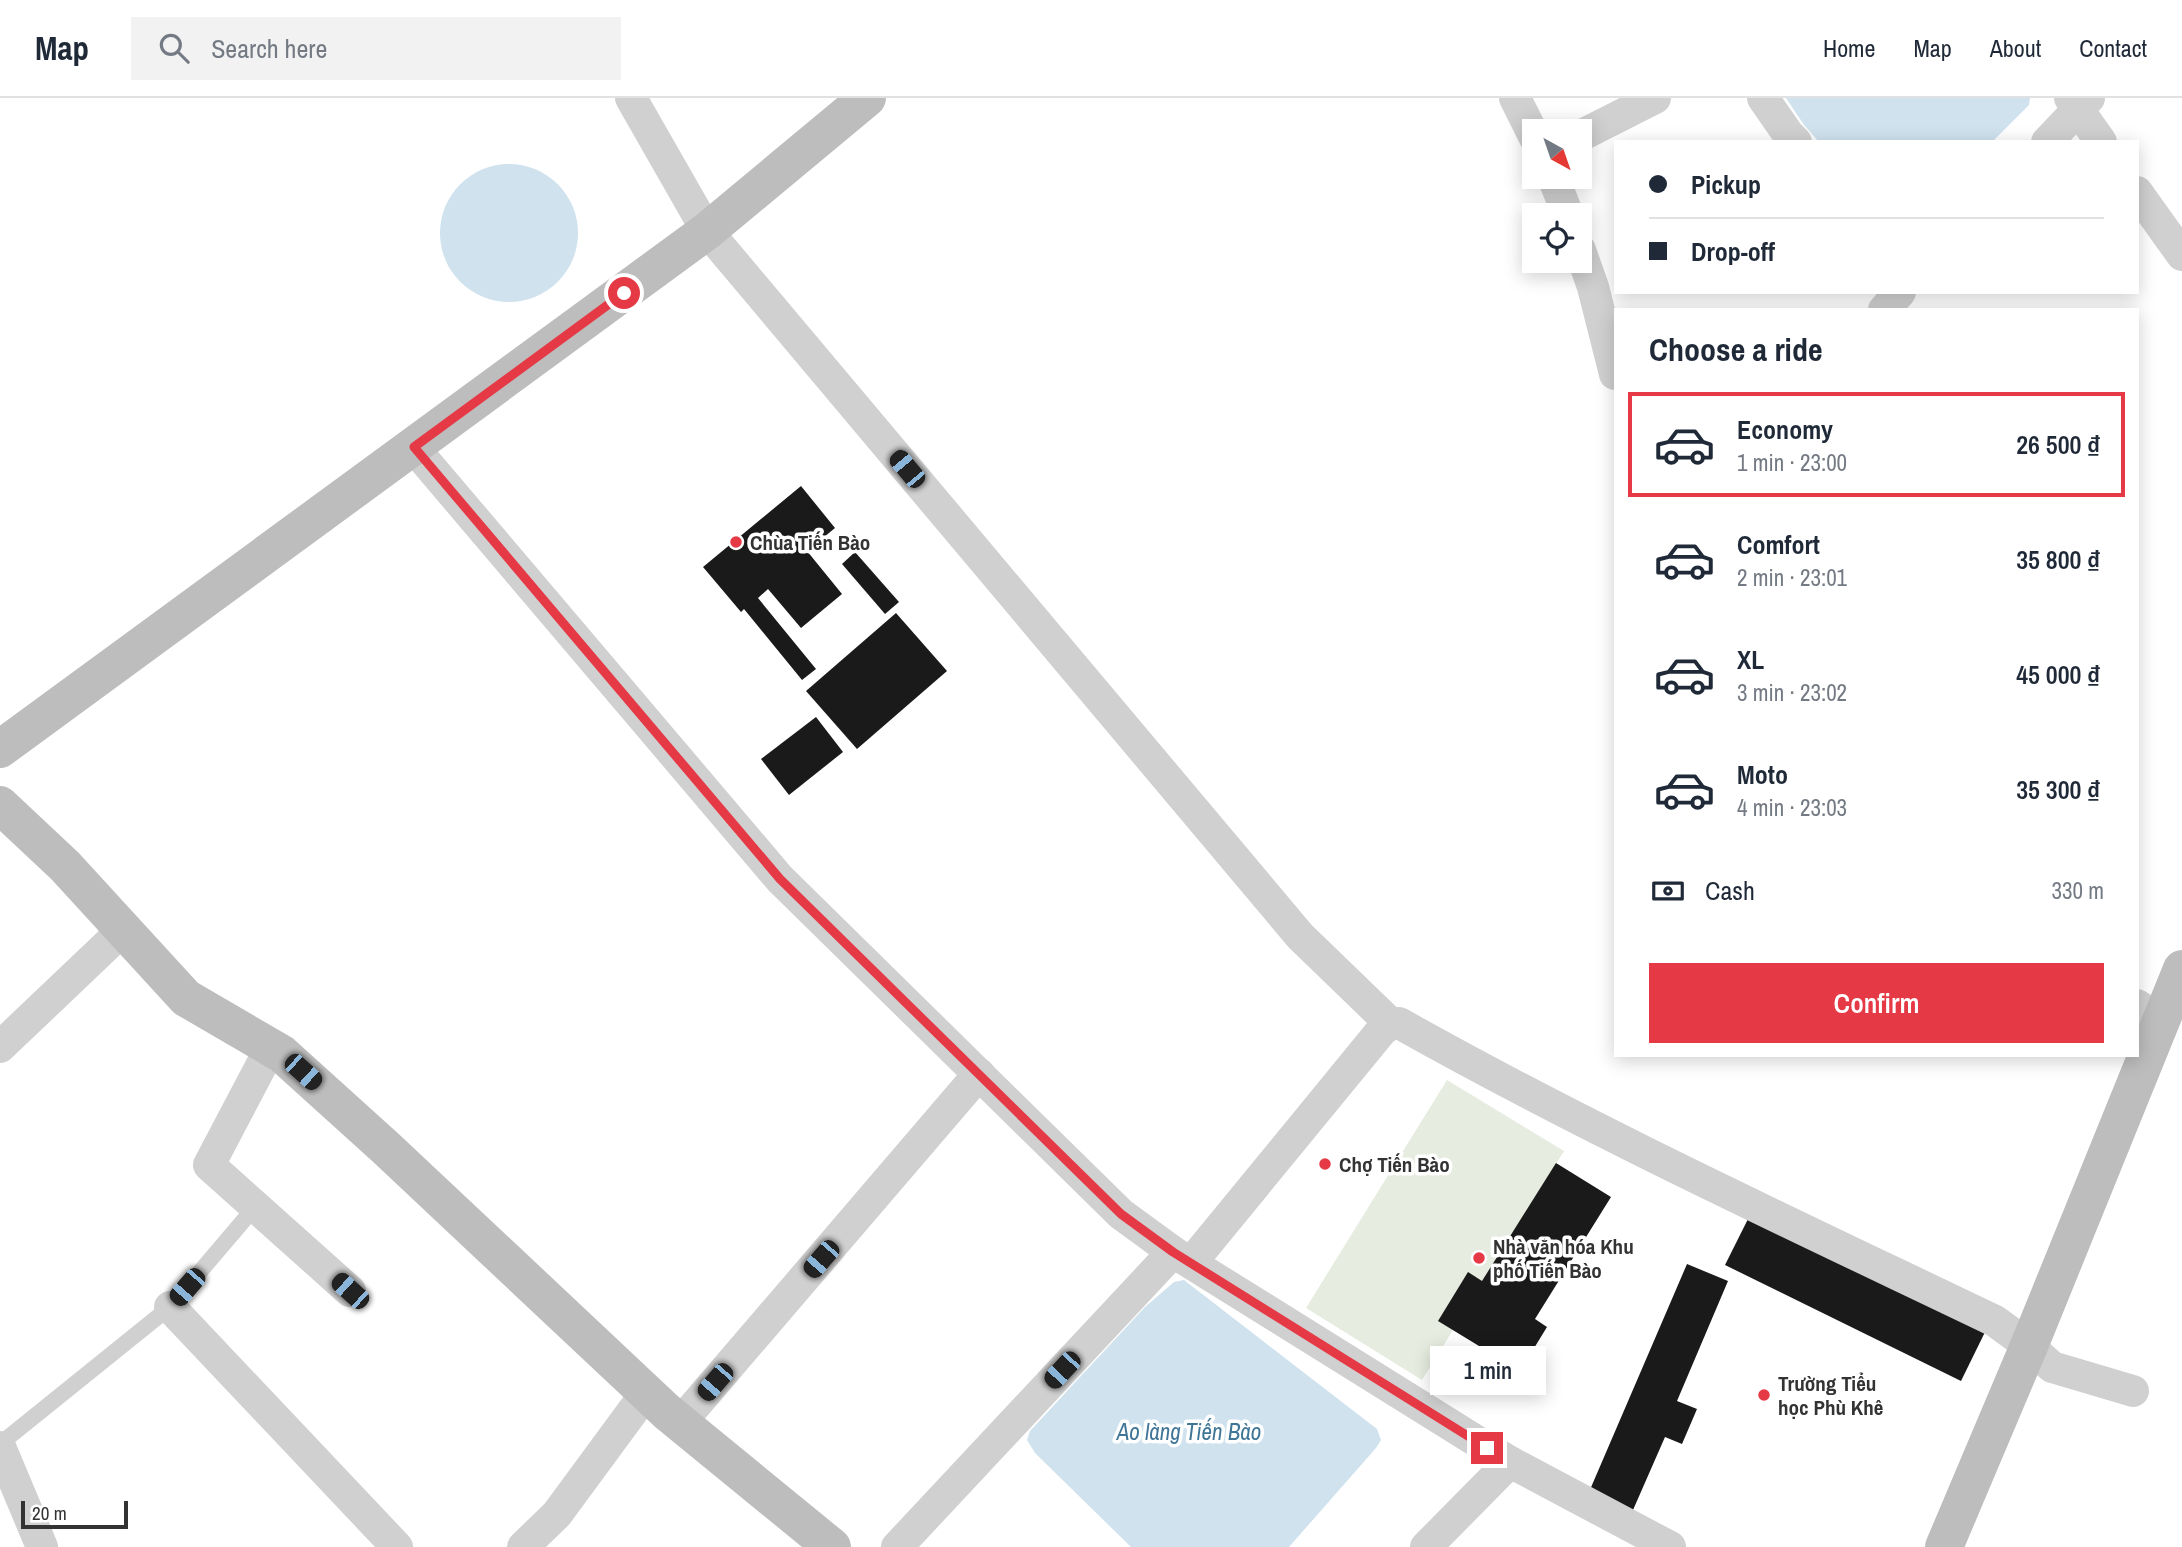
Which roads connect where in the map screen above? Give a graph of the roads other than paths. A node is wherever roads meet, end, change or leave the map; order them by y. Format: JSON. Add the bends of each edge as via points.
{"nodes":[{"id":1,"x":631,"y":98,"type":"edge"},
{"id":2,"x":867,"y":98,"type":"edge"},
{"id":3,"x":1515,"y":98,"type":"edge"},
{"id":4,"x":1656,"y":98,"type":"edge"},
{"id":5,"x":1763,"y":98,"type":"edge"},
{"id":6,"x":2079,"y":102,"type":"edge"},
{"id":7,"x":1526,"y":119,"type":"edge"},
{"id":8,"x":1592,"y":130,"type":"edge"},
{"id":9,"x":1794,"y":140,"type":"edge"},
{"id":10,"x":2049,"y":140,"type":"edge"},
{"id":11,"x":2100,"y":140,"type":"edge"},
{"id":12,"x":2139,"y":195,"type":"edge"},
{"id":13,"x":708,"y":231,"type":"junction"},
{"id":14,"x":2182,"y":255,"type":"edge"},
{"id":15,"x":1588,"y":273,"type":"edge"},
{"id":16,"x":1898,"y":294,"type":"edge"},
{"id":17,"x":1886,"y":308,"type":"edge"},
{"id":18,"x":1614,"y":370,"type":"edge"},
{"id":19,"x":414,"y":447,"type":"junction"},
{"id":20,"x":0,"y":749,"type":"edge"},
{"id":21,"x":0,"y":805,"type":"edge"},
{"id":22,"x":124,"y":929,"type":"junction"},
{"id":23,"x":2182,"y":969,"type":"edge"},
{"id":24,"x":2149,"y":1013,"type":"edge"},
{"id":25,"x":1391,"y":1024,"type":"junction"},
{"id":26,"x":2139,"y":1041,"type":"edge"},
{"id":27,"x":0,"y":1047,"type":"edge"},
{"id":28,"x":271,"y":1047,"type":"junction"},
{"id":29,"x":2133,"y":1057,"type":"edge"},
{"id":30,"x":979,"y":1074,"type":"junction"},
{"id":31,"x":256,"y":1207,"type":"junction"},
{"id":32,"x":1182,"y":1258,"type":"junction"},
{"id":33,"x":350,"y":1291,"type":"dead end"},
{"id":34,"x":170,"y":1307,"type":"junction"},
{"id":35,"x":2029,"y":1346,"type":"junction"},
{"id":36,"x":2133,"y":1391,"type":"dead end"},
{"id":37,"x":646,"y":1392,"type":"junction"},
{"id":38,"x":680,"y":1423,"type":"junction"},
{"id":39,"x":0,"y":1446,"type":"edge"},
{"id":40,"x":1510,"y":1462,"type":"junction"},
{"id":41,"x":42,"y":1547,"type":"edge"},
{"id":42,"x":397,"y":1547,"type":"edge"},
{"id":43,"x":523,"y":1547,"type":"edge"},
{"id":44,"x":832,"y":1547,"type":"edge"},
{"id":45,"x":897,"y":1547,"type":"edge"},
{"id":46,"x":1426,"y":1547,"type":"edge"},
{"id":47,"x":1670,"y":1547,"type":"edge"},
{"id":48,"x":1944,"y":1547,"type":"edge"}],
"edges":[{"from":1,"to":13,"type":"street"},
{"from":2,"to":13,"type":"street"},
{"from":3,"to":7,"type":"street"},
{"from":4,"to":8,"type":"street"},
{"from":5,"to":9,"type":"street"},
{"from":6,"to":10,"type":"street"},
{"from":6,"to":11,"type":"street"},
{"from":12,"to":14,"type":"street"},
{"from":13,"to":19,"type":"street"},
{"from":13,"to":25,"type":"street","via":[[1300,936]]},
{"from":15,"to":18,"type":"street"},
{"from":16,"to":17,"type":"street"},
{"from":19,"to":20,"type":"street"},
{"from":19,"to":30,"type":"street","via":[[780,879]]},
{"from":21,"to":22,"type":"street"},
{"from":22,"to":27,"type":"street"},
{"from":22,"to":28,"type":"street","via":[[186,998]]},
{"from":23,"to":24,"type":"street"},
{"from":24,"to":26,"type":"street"},
{"from":25,"to":32,"type":"street"},
{"from":25,"to":35,"type":"street","via":[[1399,1023],[1502,1082],[1995,1321]]},
{"from":28,"to":31,"type":"street","via":[[209,1165]]},
{"from":28,"to":37,"type":"street","via":[[386,1148]]},
{"from":29,"to":35,"type":"street"},
{"from":30,"to":32,"type":"street","via":[[1121,1214]]},
{"from":30,"to":38,"type":"street"},
{"from":31,"to":33,"type":"street"},
{"from":31,"to":34,"type":"lane"},
{"from":32,"to":40,"type":"street"},
{"from":32,"to":45,"type":"street"},
{"from":34,"to":39,"type":"lane"},
{"from":34,"to":42,"type":"street"},
{"from":35,"to":36,"type":"street","via":[[2059,1371]]},
{"from":35,"to":48,"type":"street"},
{"from":37,"to":38,"type":"street"},
{"from":37,"to":43,"type":"street","via":[[557,1514]]},
{"from":38,"to":44,"type":"street"},
{"from":39,"to":41,"type":"street"},
{"from":40,"to":46,"type":"street"},
{"from":40,"to":47,"type":"street"}]}
